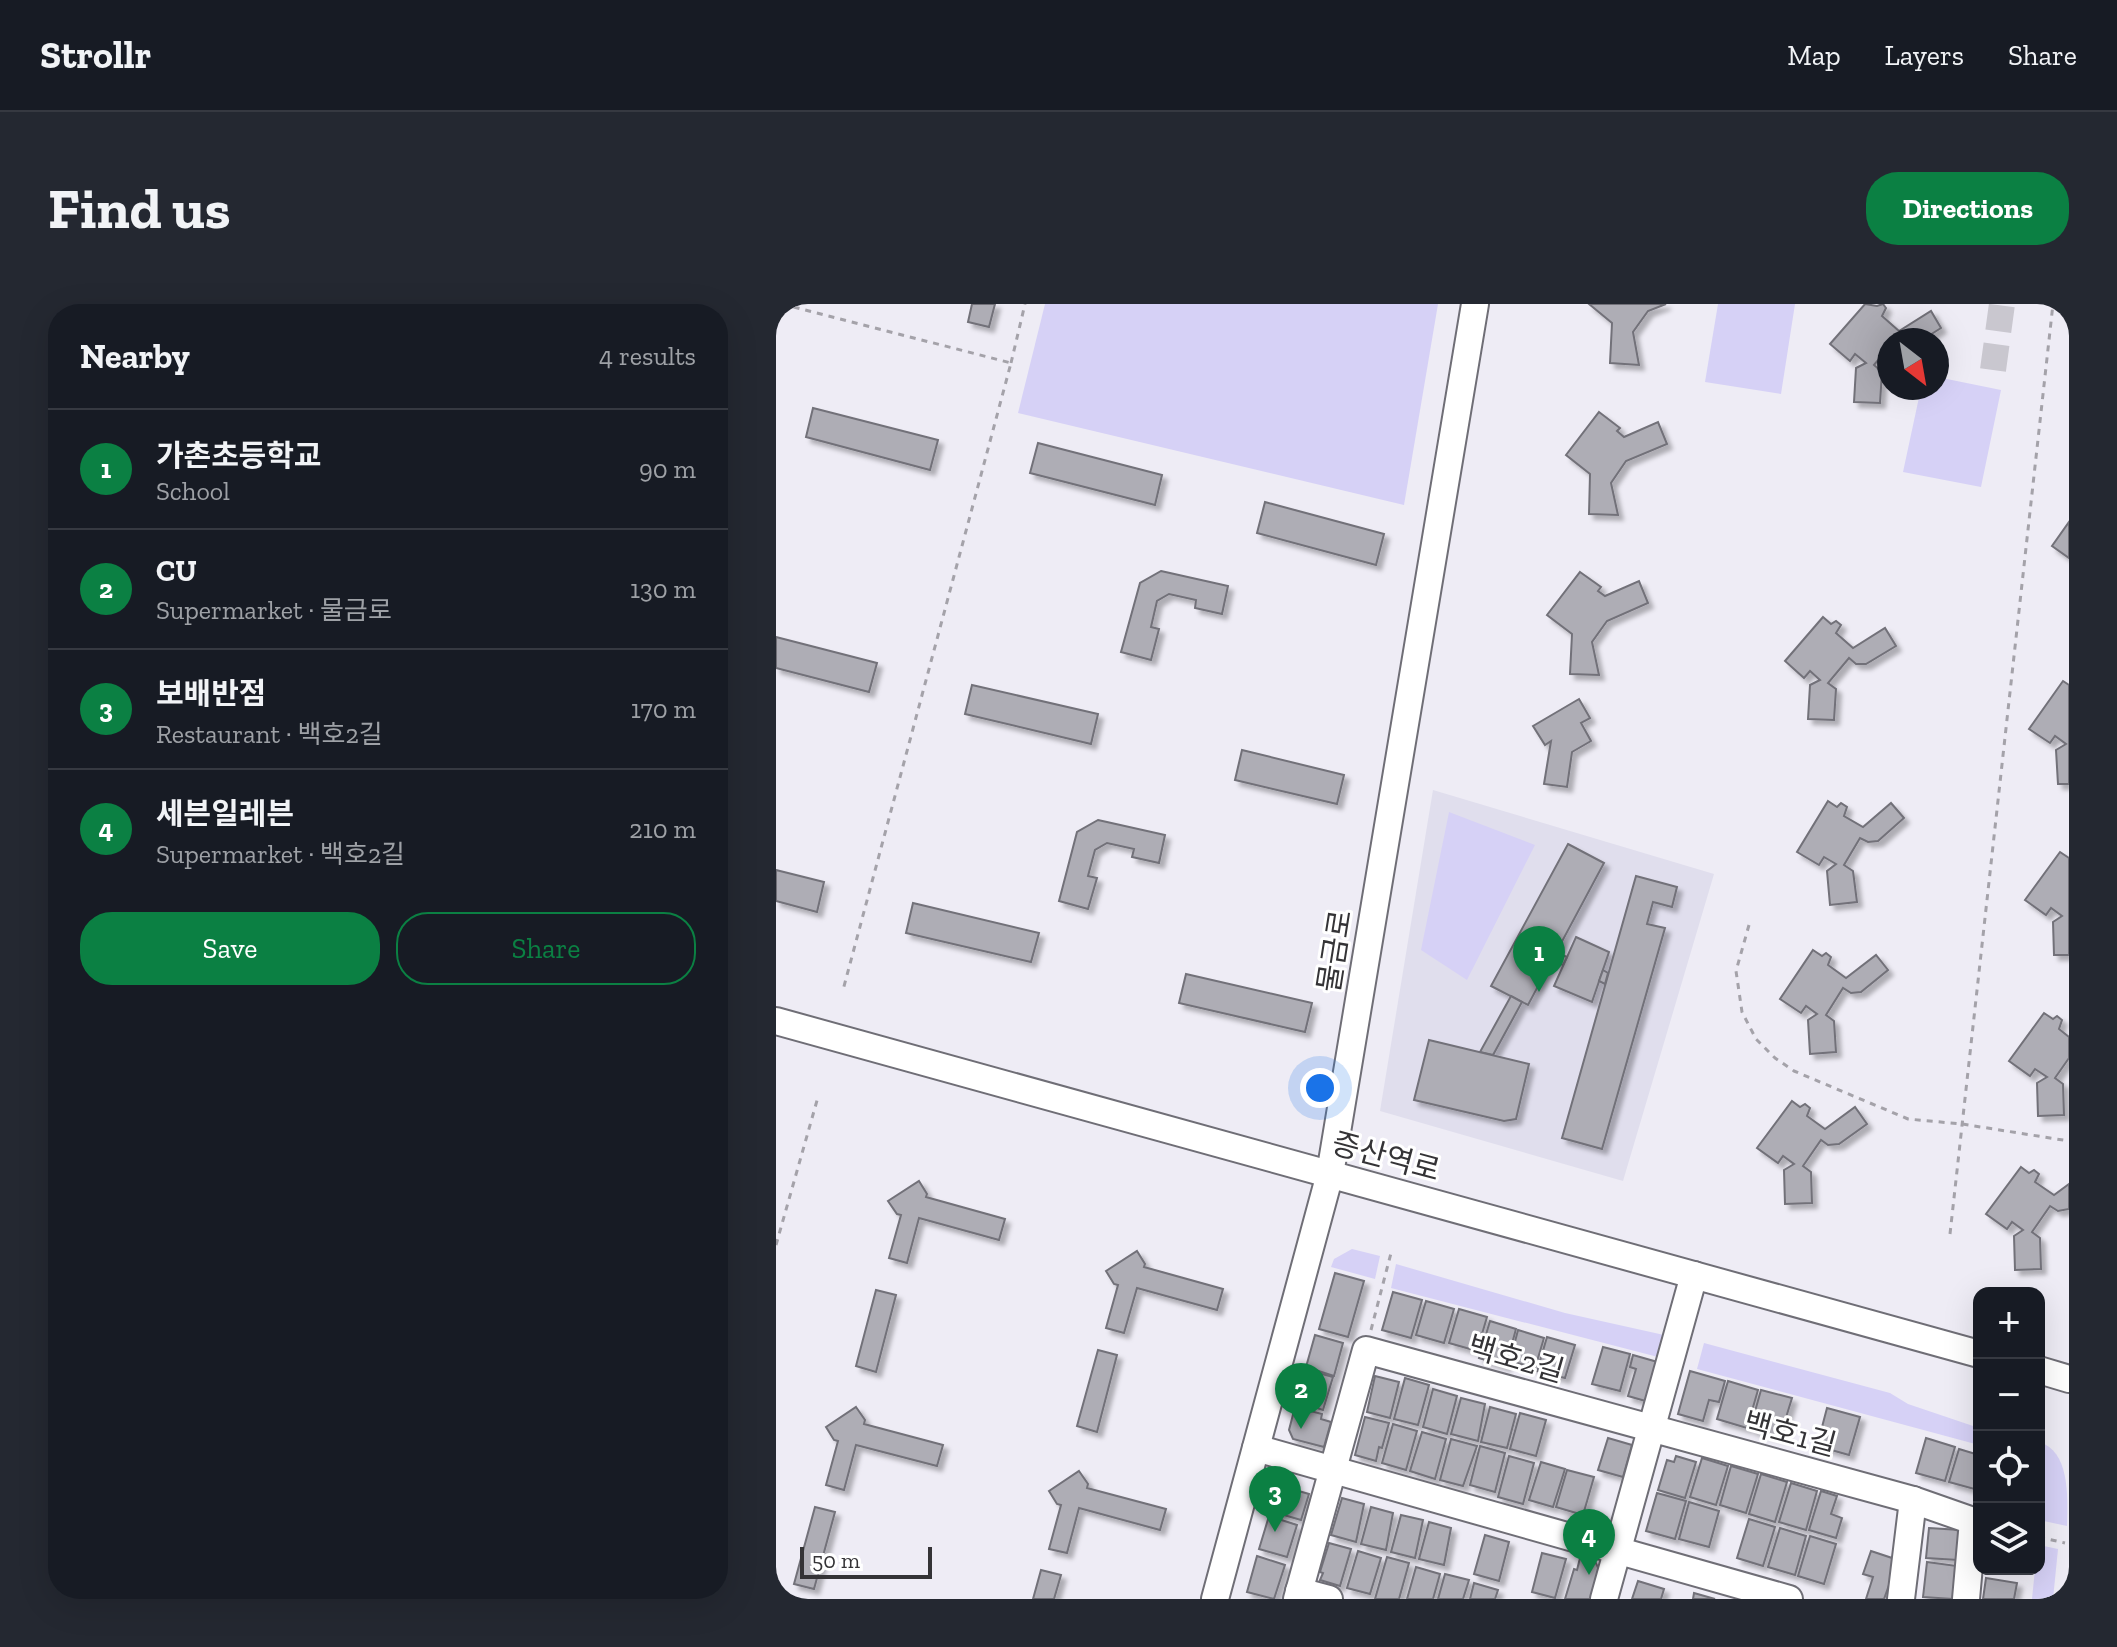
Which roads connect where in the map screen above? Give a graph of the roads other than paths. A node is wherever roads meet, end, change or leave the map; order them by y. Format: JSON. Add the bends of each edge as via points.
{"nodes":[{"id":1,"x":1475,"y":304,"type":"edge"},
{"id":2,"x":776,"y":1021,"type":"edge"},
{"id":3,"x":1330,"y":1174,"type":"junction"},
{"id":4,"x":1694,"y":1275,"type":"junction"},
{"id":5,"x":1973,"y":1352,"type":"edge"},
{"id":6,"x":2045,"y":1372,"type":"edge"},
{"id":7,"x":2069,"y":1379,"type":"edge"},
{"id":8,"x":1650,"y":1430,"type":"junction"},
{"id":9,"x":1256,"y":1448,"type":"junction"},
{"id":10,"x":1332,"y":1471,"type":"junction"},
{"id":11,"x":1913,"y":1500,"type":"junction"},
{"id":12,"x":1617,"y":1550,"type":"junction"},
{"id":13,"x":1298,"y":1595,"type":"edge"},
{"id":14,"x":1215,"y":1599,"type":"edge"},
{"id":15,"x":1329,"y":1599,"type":"edge"},
{"id":16,"x":1604,"y":1599,"type":"edge"},
{"id":17,"x":1789,"y":1599,"type":"edge"},
{"id":18,"x":1901,"y":1599,"type":"edge"},
{"id":19,"x":1966,"y":1599,"type":"edge"}],
"edges":[{"from":1,"to":3,"type":"street","name":"물금로"},
{"from":2,"to":3,"type":"street","name":"증산역로"},
{"from":3,"to":4,"type":"street","name":"증산역로"},
{"from":3,"to":9,"type":"street","name":"물금로"},
{"from":4,"to":5,"type":"street","name":"증산역로"},
{"from":4,"to":8,"type":"street"},
{"from":6,"to":7,"type":"street"},
{"from":8,"to":10,"type":"street","name":"백호2길","via":[[1366,1350]]},
{"from":8,"to":11,"type":"street","name":"백호1길"},
{"from":8,"to":12,"type":"street"},
{"from":9,"to":10,"type":"street"},
{"from":9,"to":14,"type":"street","name":"물금로"},
{"from":10,"to":12,"type":"street"},
{"from":10,"to":13,"type":"street"},
{"from":11,"to":18,"type":"street"},
{"from":11,"to":19,"type":"street","name":"백호1길","via":[[1973,1521]]},
{"from":12,"to":16,"type":"street"},
{"from":12,"to":17,"type":"street"},
{"from":13,"to":15,"type":"street"}]}
